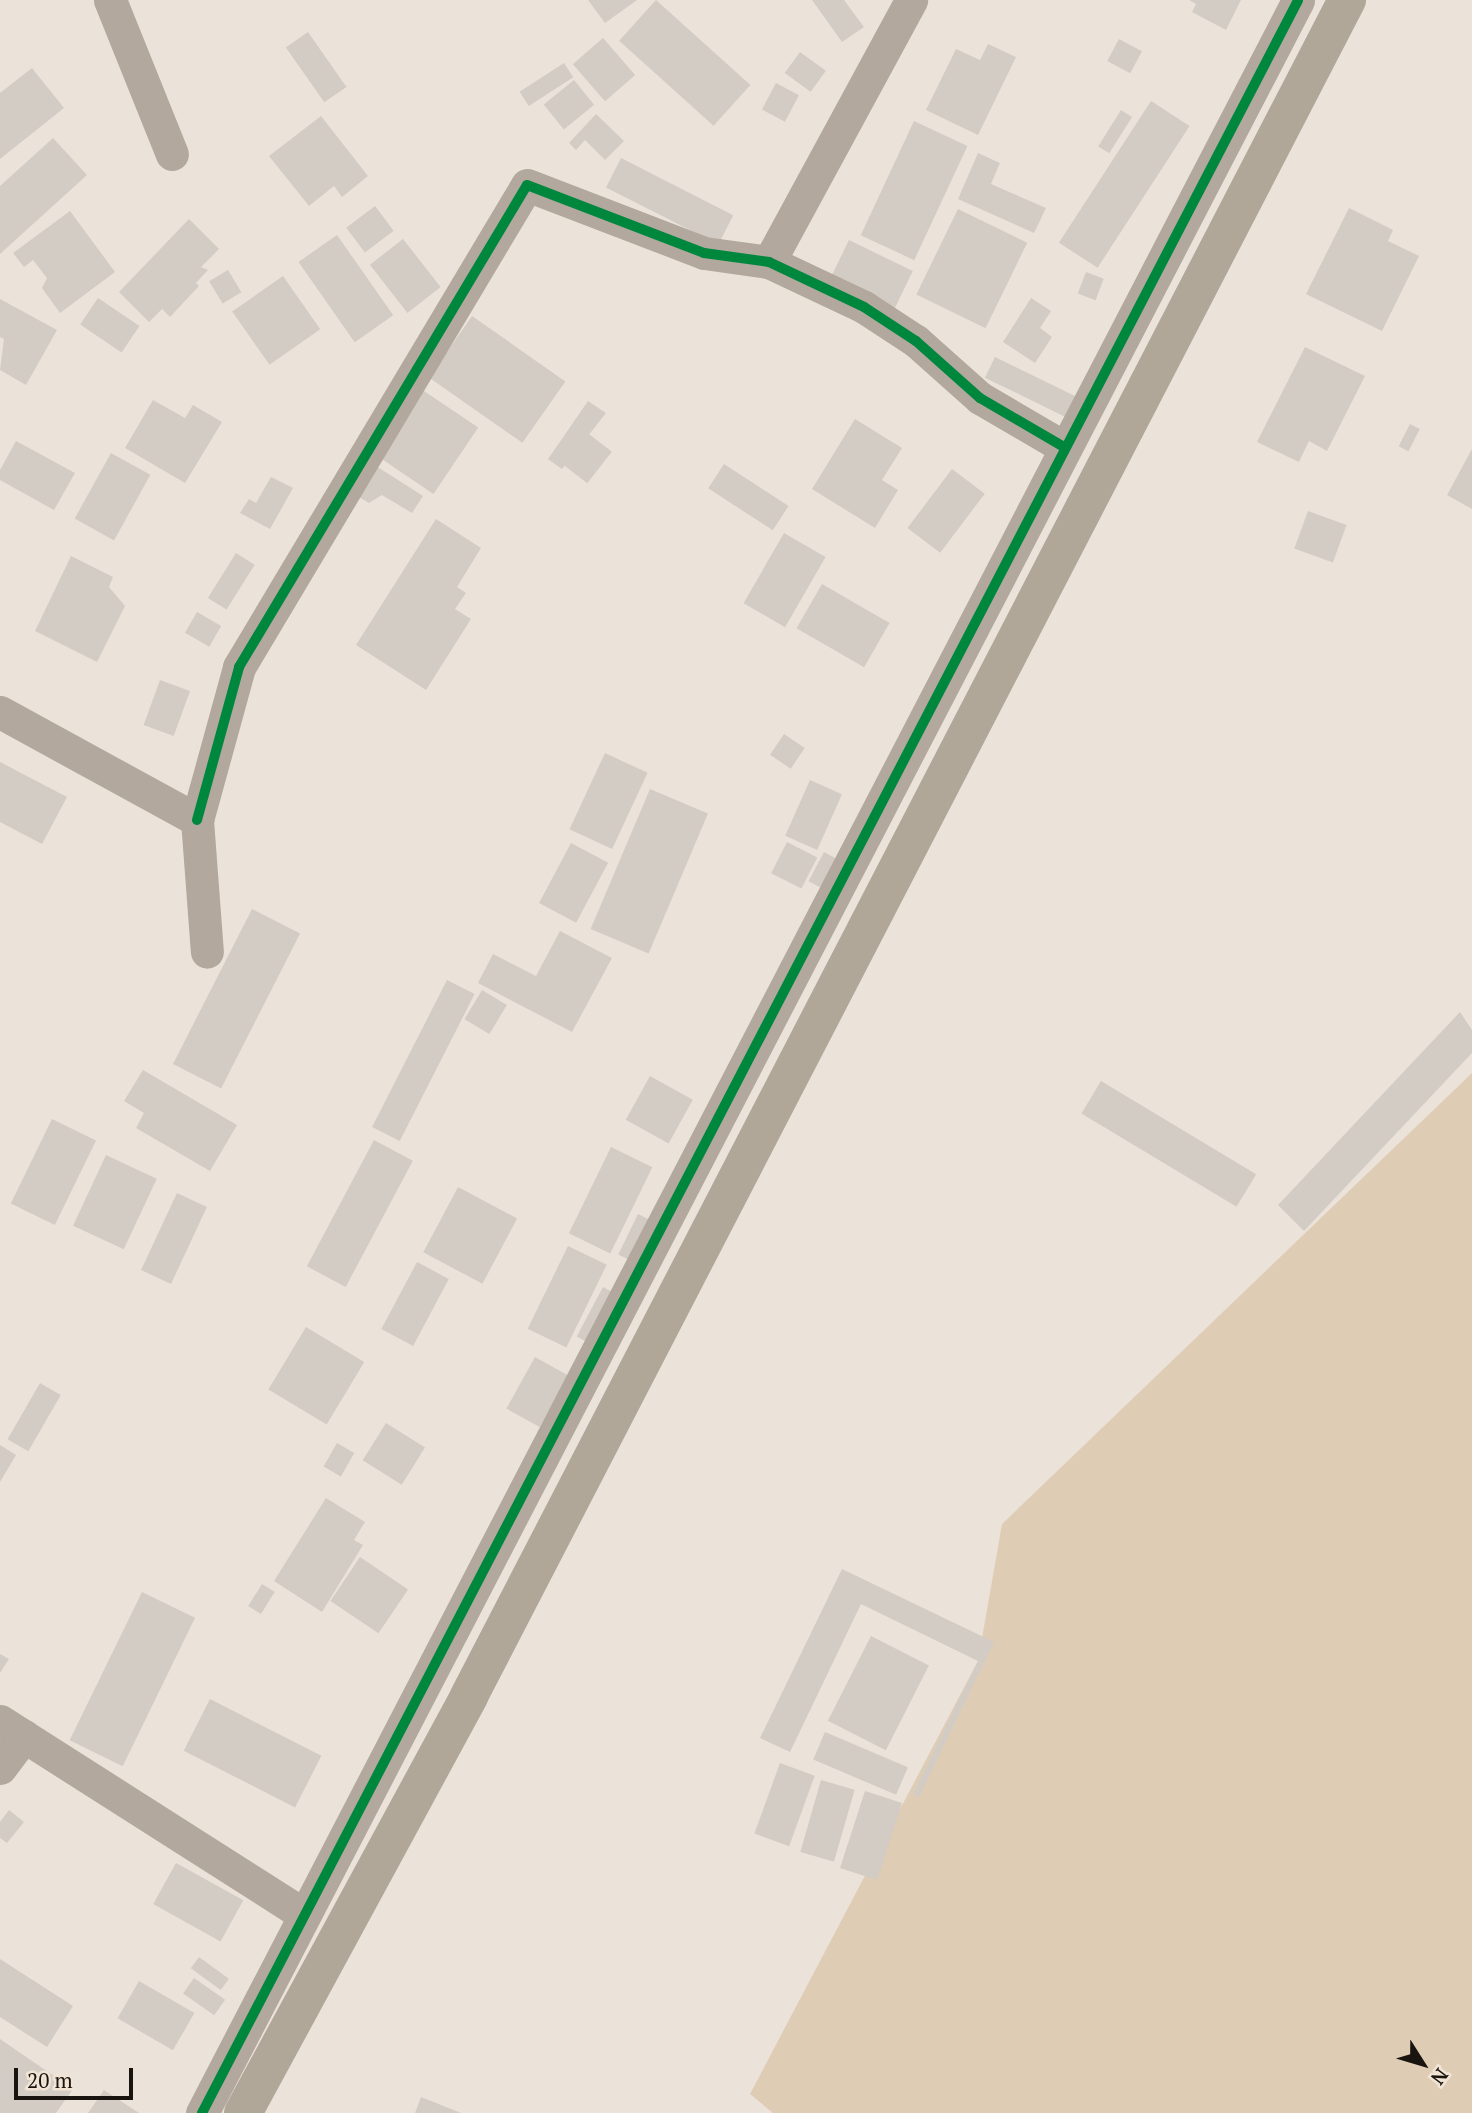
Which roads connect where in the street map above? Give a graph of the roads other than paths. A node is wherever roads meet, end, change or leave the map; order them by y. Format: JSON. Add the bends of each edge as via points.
{"nodes":[{"id":1,"x":110,"y":0,"type":"edge"},
{"id":2,"x":911,"y":0,"type":"edge"},
{"id":3,"x":1298,"y":0,"type":"edge"},
{"id":4,"x":1347,"y":0,"type":"edge"},
{"id":5,"x":172,"y":153,"type":"dead end"},
{"id":6,"x":769,"y":262,"type":"junction"},
{"id":7,"x":1064,"y":447,"type":"junction"},
{"id":8,"x":0,"y":712,"type":"edge"},
{"id":9,"x":197,"y":820,"type":"junction"},
{"id":10,"x":207,"y":952,"type":"dead end"},
{"id":11,"x":12,"y":1728,"type":"edge"},
{"id":12,"x":0,"y":1768,"type":"edge"},
{"id":13,"x":304,"y":1915,"type":"junction"},
{"id":14,"x":202,"y":2113,"type":"edge"},
{"id":15,"x":243,"y":2113,"type":"edge"}],
"edges":[{"from":1,"to":5,"type":"street"},
{"from":2,"to":6,"type":"street"},
{"from":3,"to":7,"type":"street"},
{"from":4,"to":15,"type":"main road","via":[[482,1672]]},
{"from":6,"to":7,"type":"street","via":[[864,307],[916,341],[981,398]]},
{"from":6,"to":9,"type":"street","via":[[704,253],[527,185],[239,667]]},
{"from":7,"to":13,"type":"street"},
{"from":8,"to":9,"type":"street"},
{"from":9,"to":10,"type":"street"},
{"from":11,"to":12,"type":"street"},
{"from":11,"to":13,"type":"street"},
{"from":13,"to":14,"type":"street"}]}
